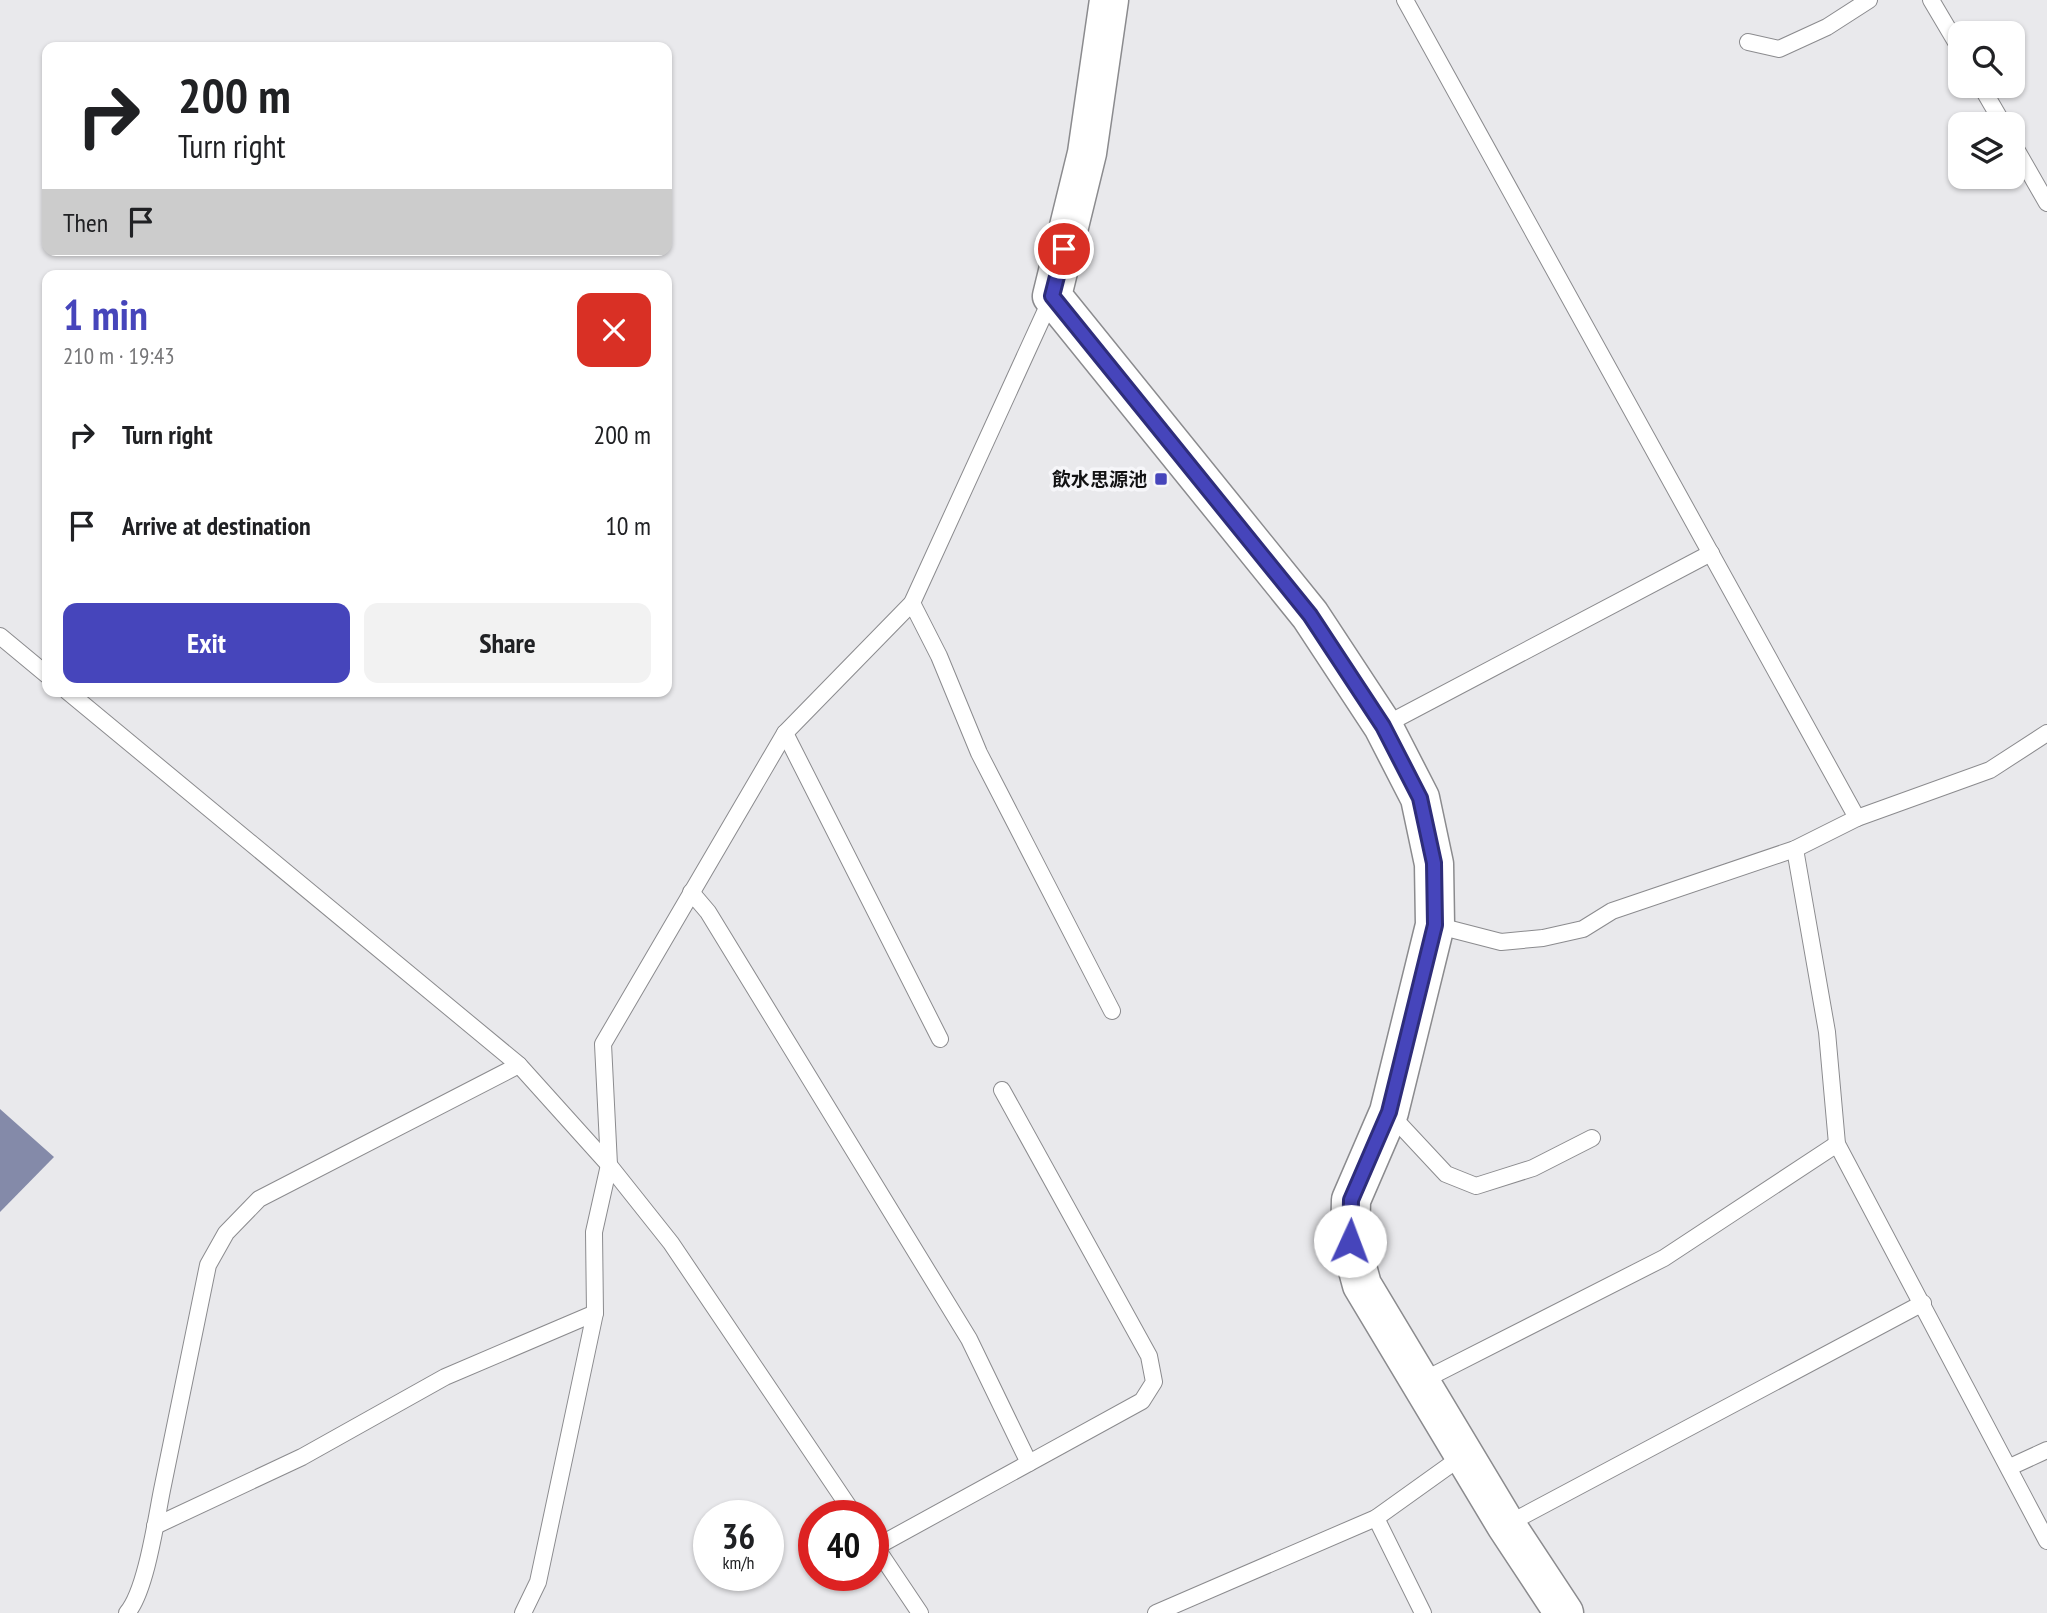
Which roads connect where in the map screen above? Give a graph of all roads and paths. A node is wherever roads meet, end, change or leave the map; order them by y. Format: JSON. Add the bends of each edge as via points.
{"nodes":[{"id":1,"x":1109,"y":0,"type":"edge"},
{"id":2,"x":1405,"y":0,"type":"edge"},
{"id":3,"x":1869,"y":0,"type":"edge"},
{"id":4,"x":1931,"y":0,"type":"edge"},
{"id":5,"x":1948,"y":29,"type":"edge"},
{"id":6,"x":1748,"y":42,"type":"dead end"},
{"id":7,"x":2025,"y":165,"type":"edge"},
{"id":8,"x":2047,"y":203,"type":"edge"},
{"id":9,"x":1052,"y":296,"type":"junction"},
{"id":10,"x":1711,"y":554,"type":"junction"},
{"id":11,"x":912,"y":603,"type":"junction"},
{"id":12,"x":0,"y":636,"type":"edge"},
{"id":13,"x":42,"y":671,"type":"edge"},
{"id":14,"x":74,"y":697,"type":"edge"},
{"id":15,"x":1383,"y":726,"type":"junction"},
{"id":16,"x":785,"y":733,"type":"junction"},
{"id":17,"x":2047,"y":733,"type":"edge"},
{"id":18,"x":1857,"y":818,"type":"junction"},
{"id":19,"x":1795,"y":849,"type":"junction"},
{"id":20,"x":691,"y":892,"type":"junction"},
{"id":21,"x":1435,"y":925,"type":"junction"},
{"id":22,"x":1112,"y":1011,"type":"dead end"},
{"id":23,"x":940,"y":1039,"type":"dead end"},
{"id":24,"x":519,"y":1065,"type":"junction"},
{"id":25,"x":1002,"y":1090,"type":"dead end"},
{"id":26,"x":1389,"y":1112,"type":"junction"},
{"id":27,"x":1592,"y":1138,"type":"dead end"},
{"id":28,"x":1837,"y":1144,"type":"junction"},
{"id":29,"x":609,"y":1165,"type":"junction"},
{"id":30,"x":1923,"y":1303,"type":"junction"},
{"id":31,"x":595,"y":1313,"type":"junction"},
{"id":32,"x":1420,"y":1382,"type":"junction"},
{"id":33,"x":2047,"y":1450,"type":"edge"},
{"id":34,"x":1464,"y":1455,"type":"junction"},
{"id":35,"x":1029,"y":1463,"type":"junction"},
{"id":36,"x":2010,"y":1467,"type":"junction"},
{"id":37,"x":844,"y":1500,"type":"edge"},
{"id":38,"x":1376,"y":1518,"type":"junction"},
{"id":39,"x":1506,"y":1525,"type":"junction"},
{"id":40,"x":155,"y":1526,"type":"junction"},
{"id":41,"x":889,"y":1538,"type":"edge"},
{"id":42,"x":2047,"y":1541,"type":"edge"},
{"id":43,"x":889,"y":1566,"type":"edge"},
{"id":44,"x":127,"y":1613,"type":"edge"},
{"id":45,"x":523,"y":1613,"type":"edge"},
{"id":46,"x":920,"y":1613,"type":"edge"},
{"id":47,"x":1156,"y":1613,"type":"edge"},
{"id":48,"x":1423,"y":1613,"type":"edge"},
{"id":49,"x":1564,"y":1613,"type":"edge"}],
"edges":[{"from":1,"to":9,"type":"street","via":[[1087,153]]},
{"from":2,"to":10,"type":"lane"},
{"from":3,"to":6,"type":"lane","via":[[1827,27],[1779,49]]},
{"from":4,"to":5,"type":"lane"},
{"from":7,"to":8,"type":"lane"},
{"from":9,"to":11,"type":"lane"},
{"from":9,"to":15,"type":"street","via":[[1310,615]]},
{"from":10,"to":15,"type":"lane"},
{"from":10,"to":18,"type":"lane"},
{"from":11,"to":16,"type":"lane"},
{"from":11,"to":22,"type":"lane","via":[[979,752]]},
{"from":12,"to":13,"type":"lane"},
{"from":14,"to":24,"type":"lane"},
{"from":15,"to":21,"type":"street","via":[[1420,798],[1434,863]]},
{"from":16,"to":20,"type":"lane"},
{"from":16,"to":23,"type":"lane"},
{"from":17,"to":18,"type":"lane","via":[[1990,770]]},
{"from":18,"to":19,"type":"lane"},
{"from":19,"to":21,"type":"lane","via":[[1612,911],[1583,929],[1544,938],[1501,942]]},
{"from":19,"to":28,"type":"lane","via":[[1827,1032]]},
{"from":20,"to":29,"type":"lane","via":[[603,1044]]},
{"from":20,"to":35,"type":"lane","via":[[708,912],[969,1339]]},
{"from":21,"to":26,"type":"street"},
{"from":24,"to":29,"type":"lane"},
{"from":24,"to":40,"type":"lane","via":[[259,1199],[226,1233],[208,1265]]},
{"from":25,"to":35,"type":"lane","via":[[1149,1356],[1154,1382],[1142,1401]]},
{"from":26,"to":27,"type":"lane","via":[[1447,1174],[1476,1186],[1533,1168]]},
{"from":26,"to":32,"type":"street","via":[[1351,1200],[1350,1241],[1362,1285]]},
{"from":28,"to":30,"type":"lane"},
{"from":28,"to":32,"type":"lane","via":[[1664,1258]]},
{"from":29,"to":31,"type":"lane","via":[[594,1233]]},
{"from":29,"to":37,"type":"lane","via":[[671,1243]]},
{"from":30,"to":36,"type":"lane"},
{"from":30,"to":39,"type":"lane"},
{"from":31,"to":40,"type":"lane","via":[[445,1377],[302,1457]]},
{"from":31,"to":45,"type":"lane","via":[[538,1582]]},
{"from":32,"to":34,"type":"street"},
{"from":33,"to":36,"type":"lane"},
{"from":34,"to":38,"type":"lane"},
{"from":34,"to":39,"type":"street"},
{"from":35,"to":41,"type":"lane"},
{"from":36,"to":42,"type":"lane"},
{"from":38,"to":47,"type":"lane"},
{"from":38,"to":48,"type":"lane"},
{"from":39,"to":49,"type":"street"},
{"from":40,"to":44,"type":"lane","via":[[143,1578]]},
{"from":43,"to":46,"type":"lane"}]}
